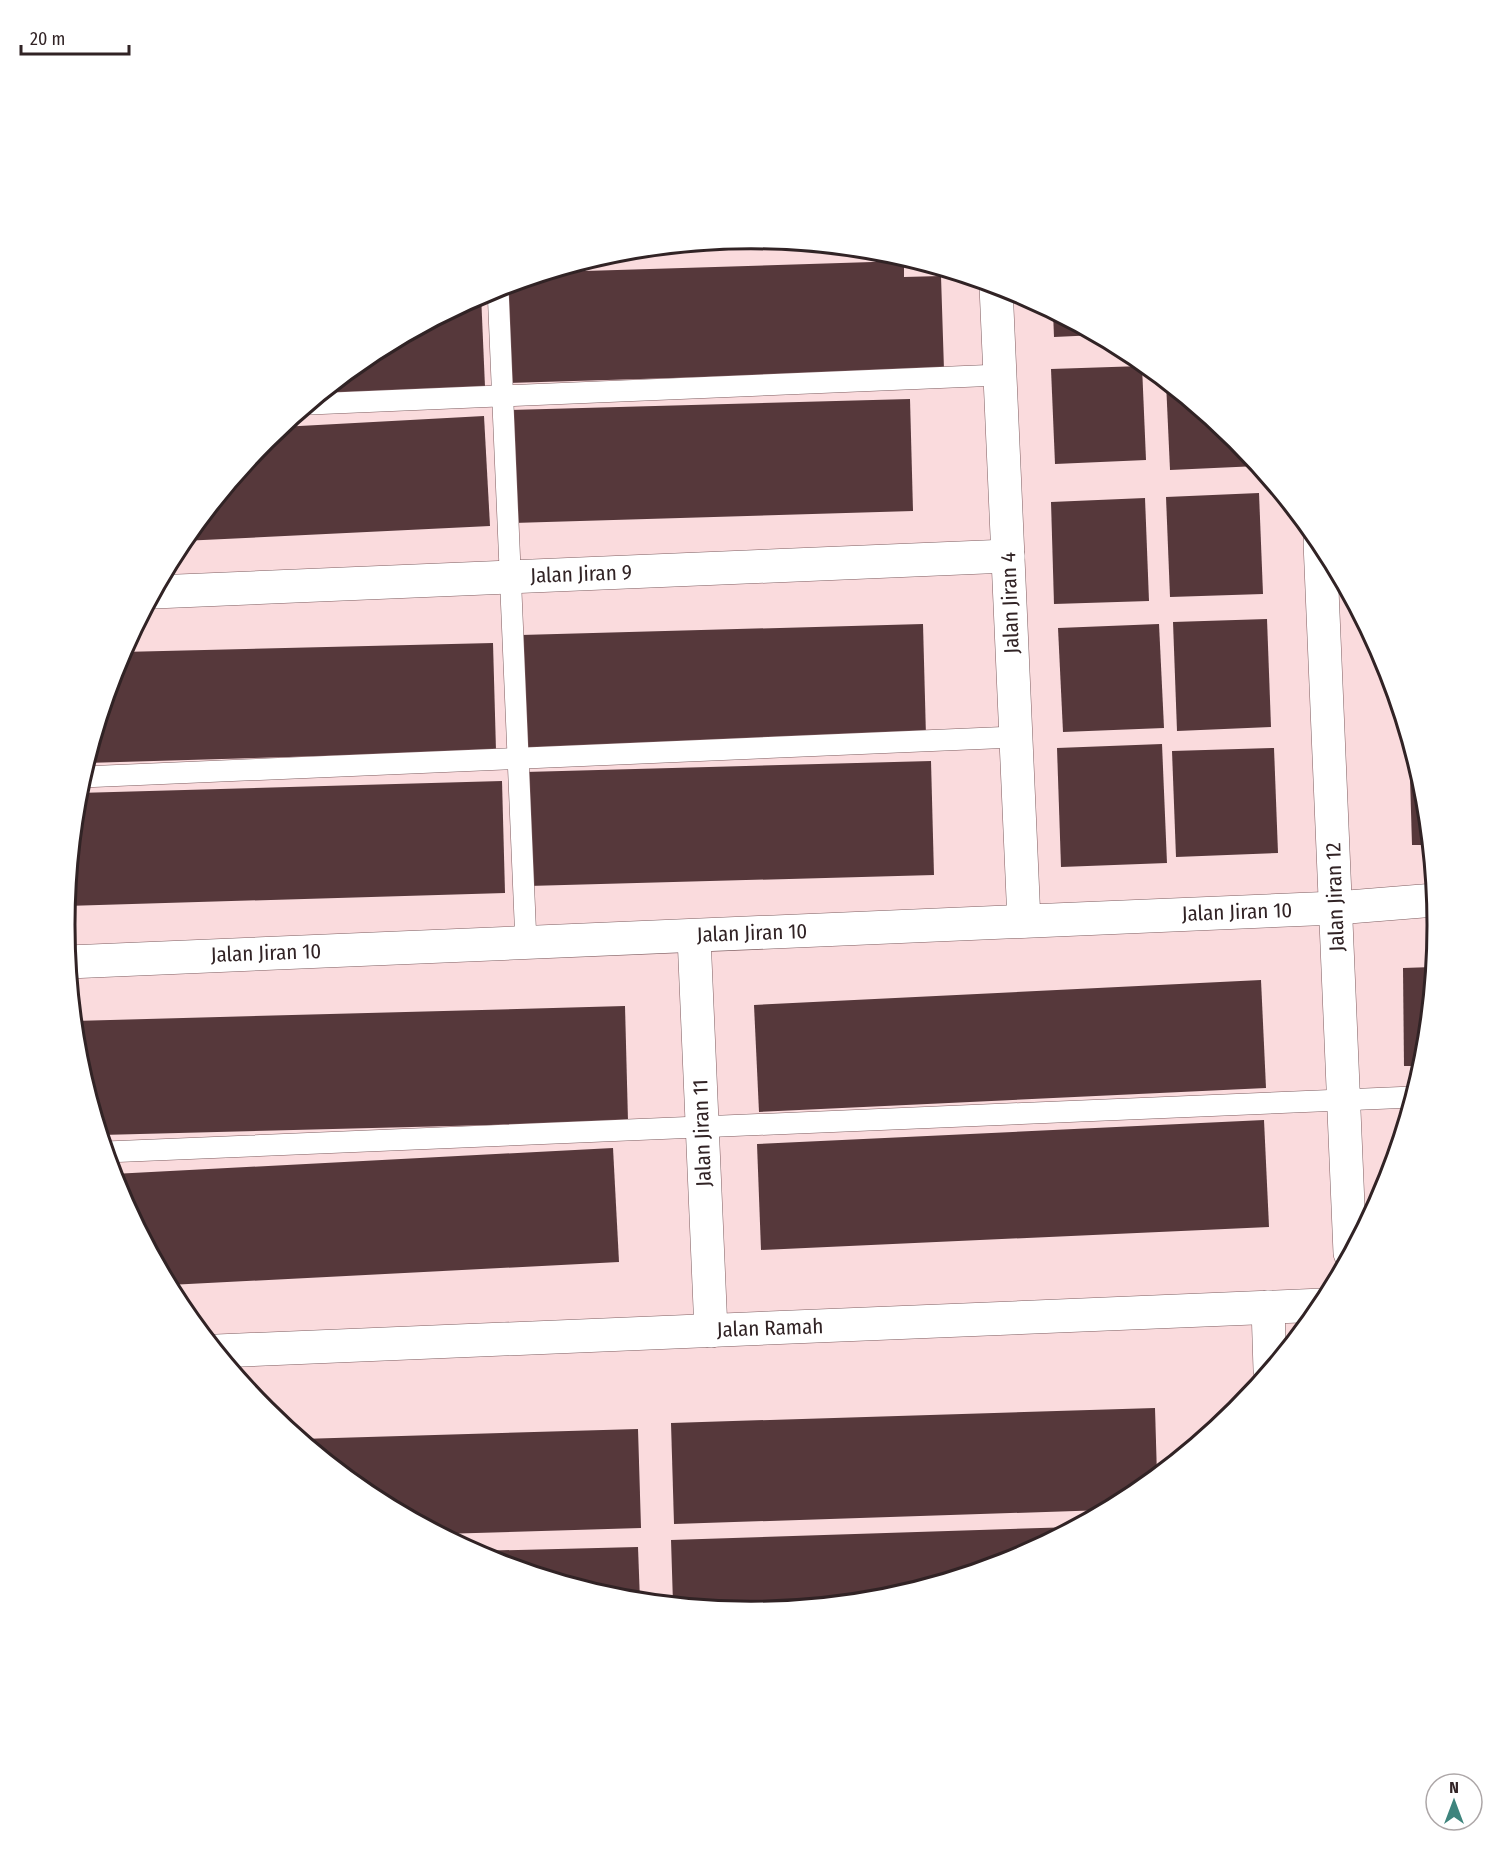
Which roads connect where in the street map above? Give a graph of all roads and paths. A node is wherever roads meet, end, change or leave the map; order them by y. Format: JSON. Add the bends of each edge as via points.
{"nodes":[{"id":1,"x":996,"y":295,"type":"edge"},
{"id":2,"x":498,"y":298,"type":"edge"},
{"id":3,"x":1000,"y":375,"type":"junction"},
{"id":4,"x":503,"y":395,"type":"junction"},
{"id":5,"x":321,"y":403,"type":"edge"},
{"id":6,"x":1008,"y":556,"type":"junction"},
{"id":7,"x":1321,"y":562,"type":"edge"},
{"id":8,"x":510,"y":577,"type":"junction"},
{"id":9,"x":164,"y":592,"type":"edge"},
{"id":10,"x":1015,"y":737,"type":"junction"},
{"id":11,"x":518,"y":758,"type":"junction"},
{"id":12,"x":92,"y":777,"type":"edge"},
{"id":13,"x":1426,"y":901,"type":"edge"},
{"id":14,"x":1336,"y":908,"type":"junction"},
{"id":15,"x":1024,"y":921,"type":"junction"},
{"id":16,"x":694,"y":936,"type":"junction"},
{"id":17,"x":526,"y":943,"type":"junction"},
{"id":18,"x":76,"y":962,"type":"edge"},
{"id":19,"x":1405,"y":1097,"type":"edge"},
{"id":20,"x":1344,"y":1100,"type":"junction"},
{"id":21,"x":702,"y":1127,"type":"junction"},
{"id":22,"x":114,"y":1152,"type":"edge"},
{"id":23,"x":1349,"y":1238,"type":"edge"},
{"id":24,"x":1310,"y":1305,"type":"edge"},
{"id":25,"x":1268,"y":1307,"type":"junction"},
{"id":26,"x":711,"y":1331,"type":"junction"},
{"id":27,"x":226,"y":1351,"type":"edge"},
{"id":28,"x":1270,"y":1358,"type":"edge"}],
"edges":[{"from":1,"to":3,"type":"street","name":"Jalan Jiran 4"},
{"from":2,"to":4,"type":"lane"},
{"from":3,"to":4,"type":"lane"},
{"from":3,"to":6,"type":"street","name":"Jalan Jiran 4"},
{"from":4,"to":5,"type":"lane"},
{"from":4,"to":8,"type":"lane"},
{"from":6,"to":8,"type":"street","name":"Jalan Jiran 9"},
{"from":6,"to":10,"type":"street","name":"Jalan Jiran 4"},
{"from":7,"to":14,"type":"street","name":"Jalan Jiran 12"},
{"from":8,"to":9,"type":"street","name":"Jalan Jiran 9"},
{"from":8,"to":11,"type":"lane"},
{"from":10,"to":11,"type":"lane"},
{"from":10,"to":15,"type":"street","name":"Jalan Jiran 4"},
{"from":11,"to":12,"type":"lane"},
{"from":11,"to":17,"type":"lane"},
{"from":13,"to":14,"type":"street","name":"Jalan Jiran 10"},
{"from":14,"to":15,"type":"street","name":"Jalan Jiran 10"},
{"from":14,"to":20,"type":"street","name":"Jalan Jiran 12"},
{"from":15,"to":16,"type":"street","name":"Jalan Jiran 10"},
{"from":16,"to":17,"type":"street","name":"Jalan Jiran 10"},
{"from":16,"to":21,"type":"street","name":"Jalan Jiran 11"},
{"from":17,"to":18,"type":"street","name":"Jalan Jiran 10"},
{"from":19,"to":20,"type":"lane"},
{"from":20,"to":21,"type":"lane"},
{"from":20,"to":23,"type":"street","name":"Jalan Jiran 12"},
{"from":21,"to":22,"type":"lane"},
{"from":21,"to":26,"type":"street","name":"Jalan Jiran 11"},
{"from":24,"to":25,"type":"street","name":"Jalan Ramah"},
{"from":25,"to":26,"type":"street","name":"Jalan Ramah"},
{"from":25,"to":28,"type":"street"},
{"from":26,"to":27,"type":"street","name":"Jalan Ramah"}]}
